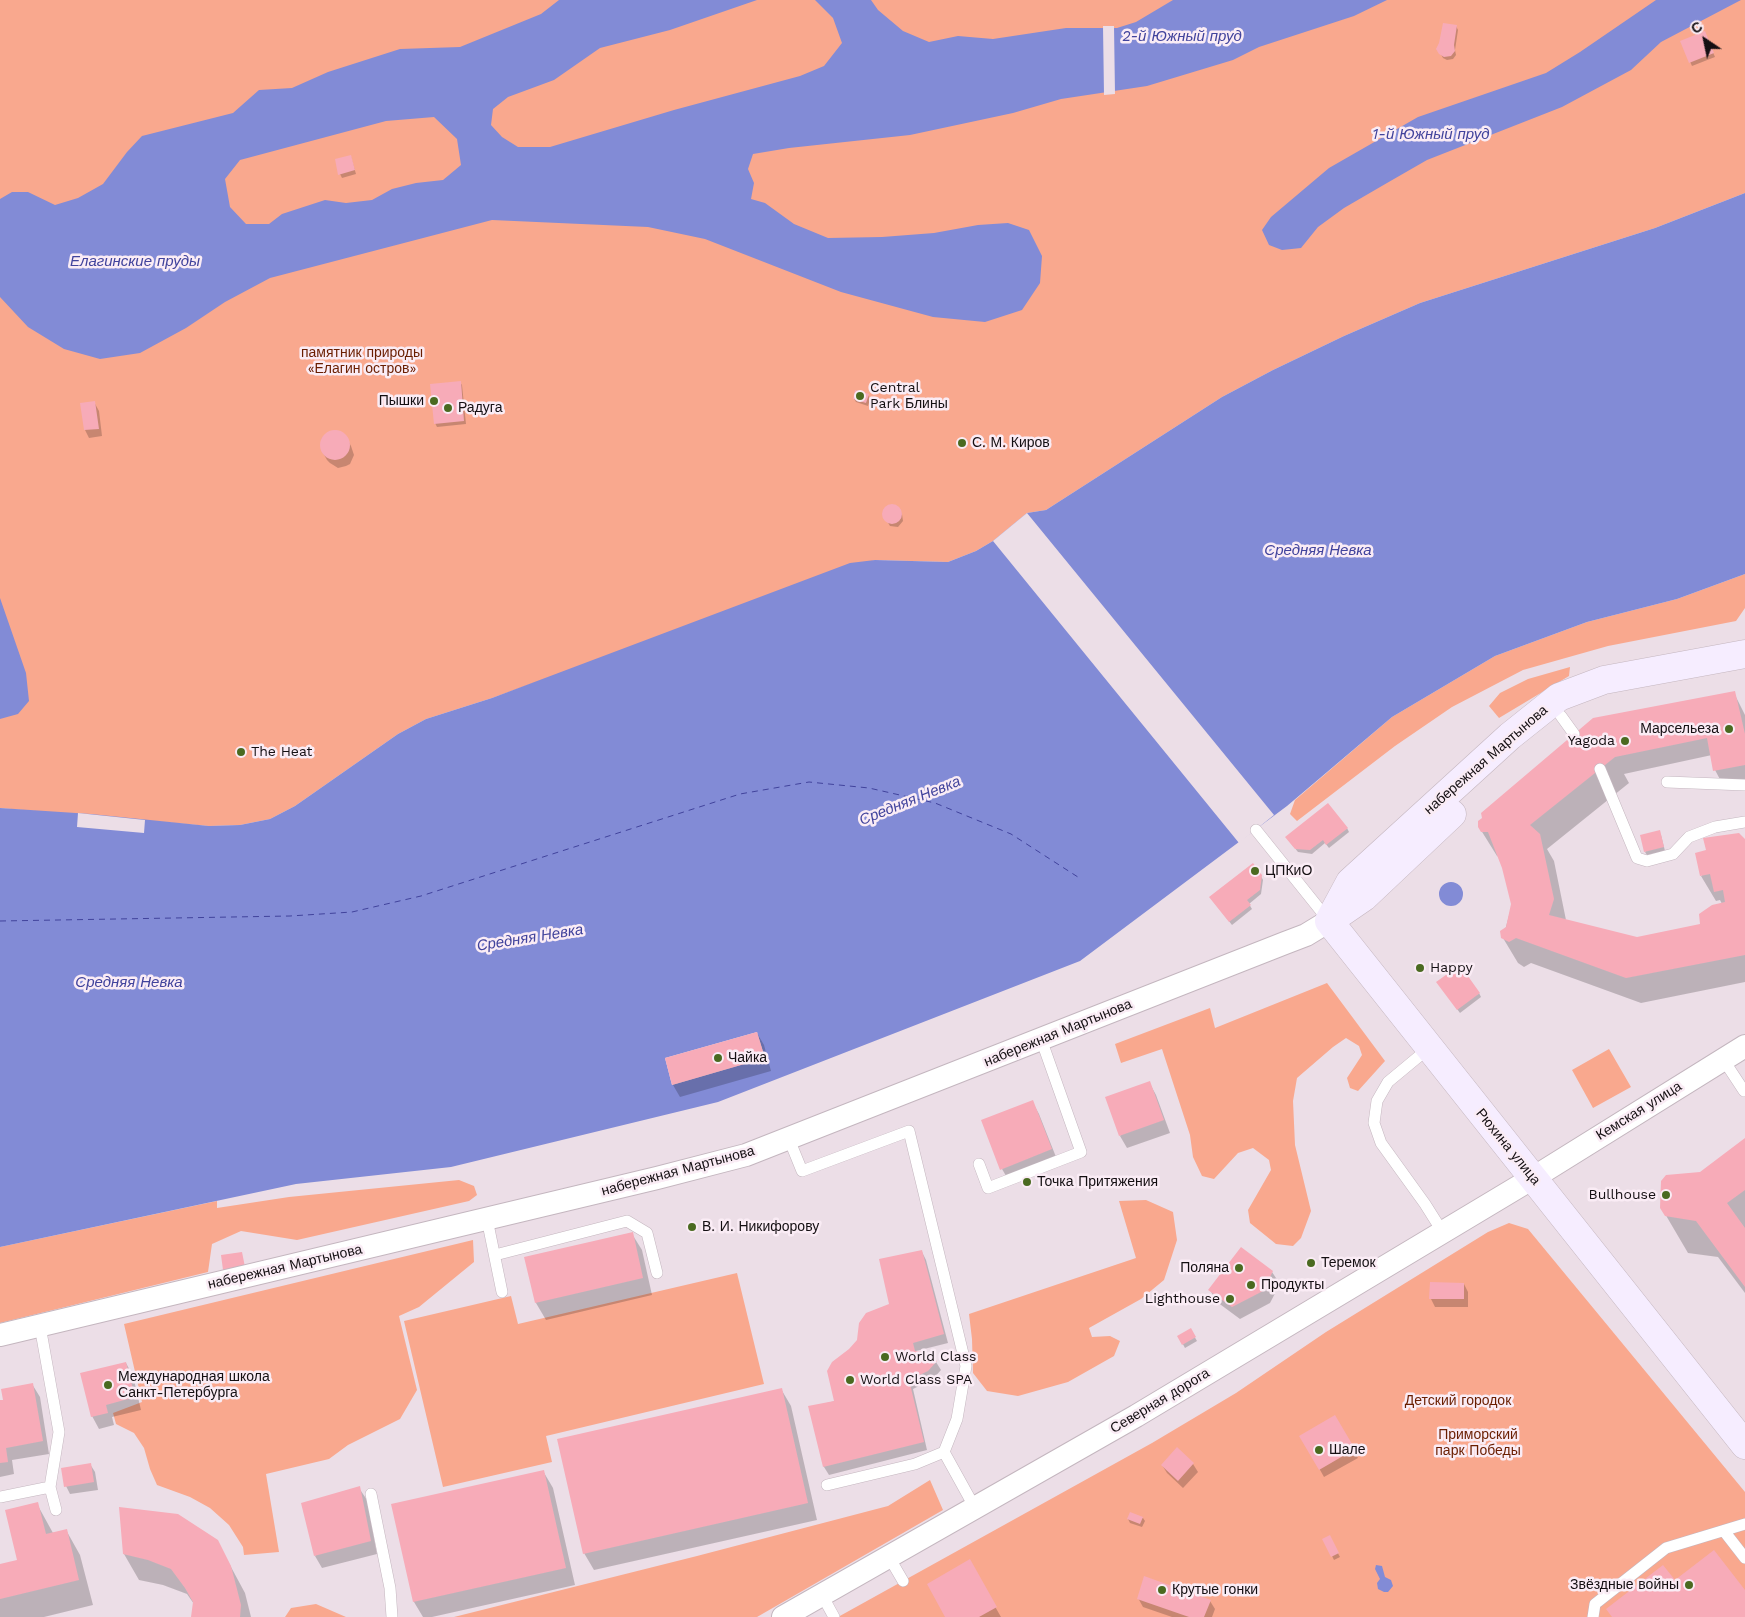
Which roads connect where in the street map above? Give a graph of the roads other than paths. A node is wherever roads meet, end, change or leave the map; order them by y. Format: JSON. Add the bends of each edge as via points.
{"nodes":[{"id":1,"x":1745,"y":654,"type":"edge"},
{"id":2,"x":1745,"y":672,"type":"edge"},
{"id":3,"x":1600,"y":769,"type":"dead end"},
{"id":4,"x":1667,"y":782,"type":"dead end"},
{"id":5,"x":1745,"y":785,"type":"edge"},
{"id":6,"x":1745,"y":822,"type":"edge"},
{"id":7,"x":1256,"y":830,"type":"dead end"},
{"id":8,"x":1329,"y":921,"type":"junction"},
{"id":9,"x":1041,"y":1039,"type":"junction"},
{"id":10,"x":1745,"y":1046,"type":"edge"},
{"id":11,"x":1429,"y":1048,"type":"junction"},
{"id":12,"x":1723,"y":1059,"type":"junction"},
{"id":13,"x":1744,"y":1091,"type":"edge"},
{"id":14,"x":789,"y":1138,"type":"junction"},
{"id":15,"x":979,"y":1164,"type":"dead end"},
{"id":16,"x":1533,"y":1178,"type":"junction"},
{"id":17,"x":487,"y":1219,"type":"junction"},
{"id":18,"x":1442,"y":1231,"type":"junction"},
{"id":19,"x":494,"y":1255,"type":"junction"},
{"id":20,"x":657,"y":1274,"type":"dead end"},
{"id":21,"x":502,"y":1292,"type":"dead end"},
{"id":22,"x":40,"y":1326,"type":"junction"},
{"id":23,"x":0,"y":1335,"type":"edge"},
{"id":24,"x":1745,"y":1445,"type":"edge"},
{"id":25,"x":944,"y":1452,"type":"junction"},
{"id":26,"x":827,"y":1484,"type":"dead end"},
{"id":27,"x":50,"y":1487,"type":"junction"},
{"id":28,"x":372,"y":1494,"type":"dead end"},
{"id":29,"x":0,"y":1497,"type":"edge"},
{"id":30,"x":976,"y":1508,"type":"junction"},
{"id":31,"x":56,"y":1510,"type":"dead end"},
{"id":32,"x":1745,"y":1524,"type":"edge"},
{"id":33,"x":1724,"y":1530,"type":"junction"},
{"id":34,"x":889,"y":1557,"type":"junction"},
{"id":35,"x":1745,"y":1558,"type":"edge"},
{"id":36,"x":903,"y":1581,"type":"dead end"},
{"id":37,"x":822,"y":1595,"type":"junction"},
{"id":38,"x":392,"y":1617,"type":"edge"},
{"id":39,"x":783,"y":1617,"type":"edge"},
{"id":40,"x":834,"y":1617,"type":"edge"},
{"id":41,"x":1593,"y":1617,"type":"edge"}],
"edges":[{"from":1,"to":8,"type":"street","name":"набережная Мартынова","via":[[1604,680],[1559,697],[1350,882]]},
{"from":2,"to":8,"type":"street","name":"набережная Мартынова","via":[[1610,694],[1567,711],[1567,725],[1522,748],[1364,898]]},
{"from":3,"to":6,"type":"lane","via":[[1637,858],[1647,861],[1673,854],[1689,837],[1715,827]]},
{"from":4,"to":5,"type":"lane"},
{"from":7,"to":8,"type":"lane","name":"Рюхина улица"},
{"from":8,"to":9,"type":"street","name":"набережная Мартынова","via":[[1306,935]]},
{"from":8,"to":11,"type":"street","name":"Рюхина улица"},
{"from":9,"to":14,"type":"street","name":"набережная Мартынова"},
{"from":9,"to":15,"type":"lane","via":[[1081,1152],[988,1188]]},
{"from":10,"to":12,"type":"street","name":"Кемская улица"},
{"from":11,"to":16,"type":"street","name":"Рюхина улица"},
{"from":11,"to":18,"type":"lane","via":[[1388,1082],[1377,1100],[1374,1123],[1381,1143]]},
{"from":12,"to":13,"type":"lane"},
{"from":12,"to":16,"type":"street","name":"Кемская улица"},
{"from":14,"to":17,"type":"street","name":"набережная Мартынова","via":[[737,1157]]},
{"from":14,"to":25,"type":"lane","via":[[802,1172],[909,1131],[966,1366],[957,1419]]},
{"from":16,"to":18,"type":"street","name":"Северная дорога"},
{"from":16,"to":24,"type":"street","name":"Рюхина улица"},
{"from":17,"to":19,"type":"lane"},
{"from":17,"to":22,"type":"street","name":"набережная Мартынова"},
{"from":18,"to":30,"type":"street","name":"Северная дорога","via":[[1136,1416]]},
{"from":19,"to":20,"type":"lane","via":[[627,1221],[647,1233]]},
{"from":19,"to":21,"type":"lane"},
{"from":22,"to":23,"type":"street","name":"набережная Мартынова"},
{"from":22,"to":27,"type":"lane","via":[[59,1432]]},
{"from":25,"to":26,"type":"lane","via":[[915,1464]]},
{"from":25,"to":30,"type":"lane"},
{"from":27,"to":29,"type":"lane"},
{"from":27,"to":31,"type":"lane"},
{"from":28,"to":38,"type":"lane","via":[[390,1588]]},
{"from":30,"to":34,"type":"street","name":"Северная дорога"},
{"from":32,"to":33,"type":"lane"},
{"from":33,"to":35,"type":"lane"},
{"from":33,"to":41,"type":"lane","via":[[1666,1548],[1595,1604]]},
{"from":34,"to":36,"type":"lane"},
{"from":34,"to":37,"type":"street","name":"Северная дорога"},
{"from":37,"to":39,"type":"street","name":"Северная дорога"},
{"from":37,"to":40,"type":"lane"}]}
